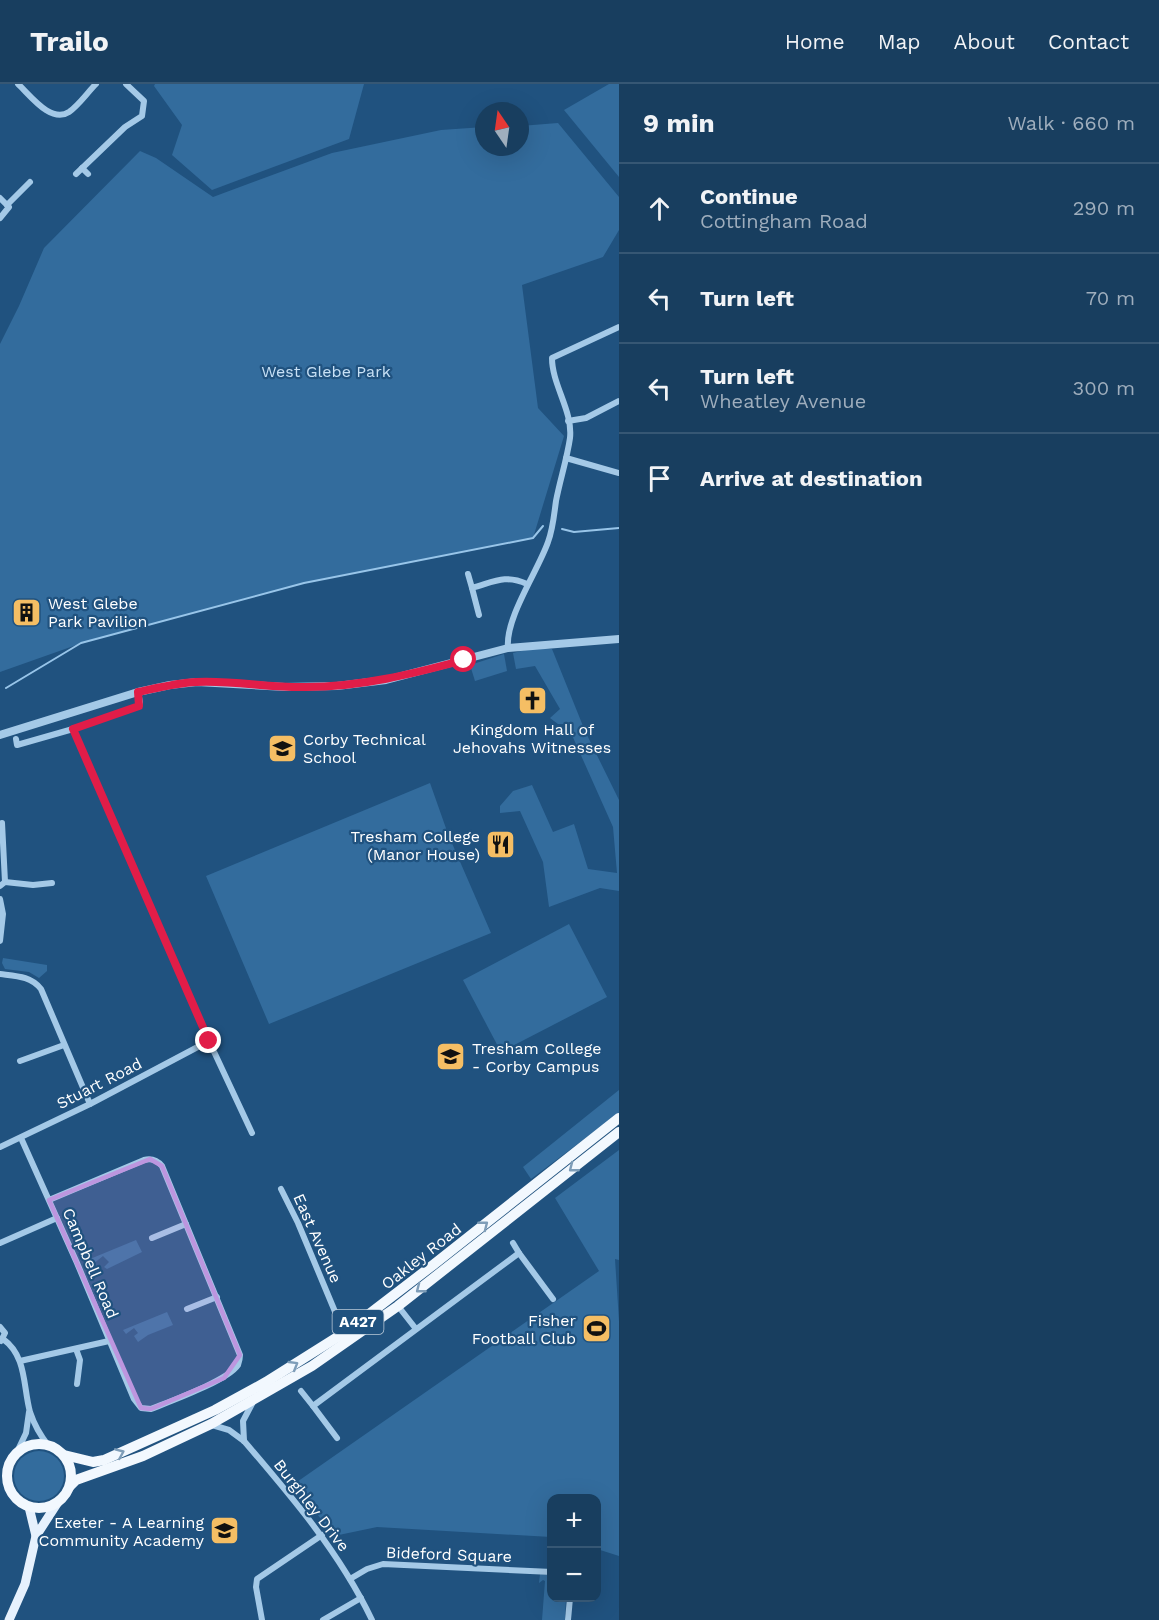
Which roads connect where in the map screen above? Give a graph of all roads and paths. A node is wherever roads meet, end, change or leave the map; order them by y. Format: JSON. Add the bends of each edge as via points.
{"nodes":[{"id":1,"x":18,"y":84,"type":"edge"},
{"id":2,"x":96,"y":84,"type":"edge"},
{"id":3,"x":126,"y":84,"type":"edge"},
{"id":4,"x":82,"y":168,"type":"junction"},
{"id":5,"x":76,"y":174,"type":"dead end"},
{"id":6,"x":88,"y":174,"type":"dead end"},
{"id":7,"x":30,"y":182,"type":"dead end"},
{"id":8,"x":0,"y":198,"type":"edge"},
{"id":9,"x":7,"y":205,"type":"junction"},
{"id":10,"x":0,"y":218,"type":"edge"},
{"id":11,"x":619,"y":327,"type":"edge"},
{"id":12,"x":619,"y":401,"type":"edge"},
{"id":13,"x":568,"y":421,"type":"junction"},
{"id":14,"x":566,"y":458,"type":"junction"},
{"id":15,"x":619,"y":473,"type":"edge"},
{"id":16,"x":468,"y":574,"type":"dead end"},
{"id":17,"x":527,"y":584,"type":"junction"},
{"id":18,"x":472,"y":588,"type":"junction"},
{"id":19,"x":479,"y":615,"type":"dead end"},
{"id":20,"x":619,"y":639,"type":"edge"},
{"id":21,"x":508,"y":648,"type":"junction"},
{"id":22,"x":138,"y":692,"type":"junction"},
{"id":23,"x":73,"y":729,"type":"junction"},
{"id":24,"x":0,"y":735,"type":"edge"},
{"id":25,"x":16,"y":738,"type":"dead end"},
{"id":26,"x":2,"y":823,"type":"dead end"},
{"id":27,"x":52,"y":883,"type":"dead end"},
{"id":28,"x":3,"y":884,"type":"edge"},
{"id":29,"x":0,"y":899,"type":"edge"},
{"id":30,"x":0,"y":940,"type":"edge"},
{"id":31,"x":0,"y":974,"type":"edge"},
{"id":32,"x":209,"y":1041,"type":"junction"},
{"id":33,"x":64,"y":1045,"type":"junction"},
{"id":34,"x":20,"y":1061,"type":"dead end"},
{"id":35,"x":90,"y":1104,"type":"junction"},
{"id":36,"x":619,"y":1118,"type":"edge"},
{"id":37,"x":619,"y":1132,"type":"edge"},
{"id":38,"x":252,"y":1133,"type":"dead end"},
{"id":39,"x":21,"y":1138,"type":"junction"},
{"id":40,"x":0,"y":1148,"type":"edge"},
{"id":41,"x":281,"y":1189,"type":"dead end"},
{"id":42,"x":49,"y":1200,"type":"junction"},
{"id":43,"x":57,"y":1218,"type":"junction"},
{"id":44,"x":186,"y":1224,"type":"junction"},
{"id":45,"x":152,"y":1238,"type":"dead end"},
{"id":46,"x":0,"y":1243,"type":"edge"},
{"id":47,"x":513,"y":1243,"type":"dead end"},
{"id":48,"x":519,"y":1253,"type":"junction"},
{"id":49,"x":217,"y":1297,"type":"junction"},
{"id":50,"x":553,"y":1299,"type":"dead end"},
{"id":51,"x":398,"y":1306,"type":"junction"},
{"id":52,"x":187,"y":1309,"type":"dead end"},
{"id":53,"x":0,"y":1327,"type":"edge"},
{"id":54,"x":416,"y":1329,"type":"junction"},
{"id":55,"x":347,"y":1331,"type":"junction"},
{"id":56,"x":2,"y":1340,"type":"edge"},
{"id":57,"x":109,"y":1341,"type":"junction"},
{"id":58,"x":76,"y":1349,"type":"junction"},
{"id":59,"x":20,"y":1361,"type":"junction"},
{"id":60,"x":77,"y":1384,"type":"dead end"},
{"id":61,"x":301,"y":1391,"type":"dead end"},
{"id":62,"x":254,"y":1401,"type":"junction"},
{"id":63,"x":313,"y":1406,"type":"junction"},
{"id":64,"x":30,"y":1411,"type":"junction"},
{"id":65,"x":210,"y":1424,"type":"junction"},
{"id":66,"x":337,"y":1438,"type":"dead end"},
{"id":67,"x":244,"y":1441,"type":"junction"},
{"id":68,"x":48,"y":1445,"type":"junction"},
{"id":69,"x":64,"y":1455,"type":"junction"},
{"id":70,"x":8,"y":1461,"type":"edge"},
{"id":71,"x":70,"y":1486,"type":"junction"},
{"id":72,"x":0,"y":1488,"type":"edge"},
{"id":73,"x":12,"y":1494,"type":"junction"},
{"id":74,"x":58,"y":1502,"type":"junction"},
{"id":75,"x":29,"y":1507,"type":"junction"},
{"id":76,"x":322,"y":1535,"type":"junction"},
{"id":77,"x":36,"y":1536,"type":"junction"},
{"id":78,"x":547,"y":1572,"type":"edge"},
{"id":79,"x":350,"y":1579,"type":"junction"},
{"id":80,"x":361,"y":1598,"type":"junction"},
{"id":81,"x":570,"y":1602,"type":"edge"},
{"id":82,"x":9,"y":1620,"type":"edge"},
{"id":83,"x":262,"y":1620,"type":"edge"},
{"id":84,"x":323,"y":1620,"type":"edge"},
{"id":85,"x":372,"y":1620,"type":"edge"},
{"id":86,"x":568,"y":1620,"type":"edge"}],
"edges":[{"from":1,"to":2,"type":"street","via":[[50,113],[59,116],[68,113]]},
{"from":3,"to":4,"type":"street","via":[[144,101],[142,116]]},
{"from":4,"to":5,"type":"street"},
{"from":4,"to":6,"type":"street"},
{"from":7,"to":9,"type":"street"},
{"from":8,"to":9,"type":"street"},
{"from":9,"to":10,"type":"street"},
{"from":11,"to":13,"type":"street","via":[[552,358]]},
{"from":12,"to":13,"type":"street","via":[[586,418]]},
{"from":13,"to":14,"type":"street"},
{"from":14,"to":15,"type":"street"},
{"from":14,"to":17,"type":"street","via":[[549,540]]},
{"from":16,"to":18,"type":"street"},
{"from":17,"to":18,"type":"street","via":[[514,578]]},
{"from":17,"to":21,"type":"street"},
{"from":18,"to":19,"type":"street"},
{"from":20,"to":21,"type":"street"},
{"from":21,"to":22,"type":"street","via":[[362,683],[285,687],[197,682]]},
{"from":22,"to":23,"type":"street","via":[[139,706]]},
{"from":22,"to":24,"type":"street"},
{"from":23,"to":25,"type":"street","via":[[17,745]]},
{"from":23,"to":32,"type":"street"},
{"from":26,"to":28,"type":"street"},
{"from":27,"to":28,"type":"street","via":[[33,888]]},
{"from":29,"to":30,"type":"street"},
{"from":31,"to":33,"type":"street","via":[[35,981]]},
{"from":32,"to":35,"type":"street","name":"Stuart Road"},
{"from":32,"to":38,"type":"street"},
{"from":33,"to":34,"type":"street"},
{"from":33,"to":35,"type":"street"},
{"from":35,"to":39,"type":"street","name":"Stuart Road"},
{"from":55,"to":36,"type":"highway","name":"Oakley Road","number":"A427","one_way":true},
{"from":37,"to":51,"type":"highway","name":"Oakley Road","number":"A427","one_way":true},
{"from":39,"to":40,"type":"street","name":"Stuart Road"},
{"from":39,"to":42,"type":"street","name":"Campbell Road"},
{"from":41,"to":55,"type":"street","name":"East Avenue"},
{"from":42,"to":43,"type":"street","name":"Campbell Road"},
{"from":42,"to":44,"type":"street","via":[[150,1159],[162,1166]]},
{"from":43,"to":46,"type":"street"},
{"from":43,"to":57,"type":"street","name":"Campbell Road"},
{"from":44,"to":45,"type":"street"},
{"from":44,"to":49,"type":"street"},
{"from":47,"to":48,"type":"street"},
{"from":48,"to":50,"type":"street"},
{"from":48,"to":54,"type":"street"},
{"from":49,"to":52,"type":"street"},
{"from":49,"to":57,"type":"street","name":"Campbell Road","via":[[240,1355],[235,1367],[224,1378],[151,1409],[141,1408],[134,1400]]},
{"from":51,"to":54,"type":"street","name":"Oakley Road"},
{"from":51,"to":62,"type":"highway","name":"Oakley Road","number":"A427","via":[[352,1340]]},
{"from":53,"to":56,"type":"street","via":[[4,1333]]},
{"from":54,"to":63,"type":"street"},
{"from":69,"to":55,"type":"highway","name":"Oakley Road","number":"A427","one_way":true,"via":[[93,1462],[149,1441],[266,1382]]},
{"from":56,"to":59,"type":"street","via":[[11,1344]]},
{"from":57,"to":58,"type":"street"},
{"from":58,"to":59,"type":"street"},
{"from":58,"to":60,"type":"street","via":[[80,1360]]},
{"from":59,"to":64,"type":"street"},
{"from":61,"to":63,"type":"street"},
{"from":62,"to":65,"type":"highway","name":"Oakley Road","number":"A427"},
{"from":62,"to":67,"type":"street","via":[[243,1421]]},
{"from":63,"to":66,"type":"street"},
{"from":64,"to":68,"type":"street"},
{"from":64,"to":70,"type":"street","via":[[26,1433]]},
{"from":65,"to":67,"type":"street","via":[[229,1430]]},
{"from":65,"to":71,"type":"highway","name":"Oakley Road","number":"A427","via":[[143,1456],[76,1480]]},
{"from":67,"to":76,"type":"street","name":"Burghley Drive"},
{"from":68,"to":69,"type":"highway"},
{"from":68,"to":70,"type":"highway","via":[[24,1447]]},
{"from":69,"to":71,"type":"highway","via":[[69,1465]]},
{"from":70,"to":73,"type":"highway"},
{"from":71,"to":74,"type":"highway"},
{"from":72,"to":73,"type":"highway"},
{"from":73,"to":75,"type":"highway"},
{"from":74,"to":75,"type":"highway","via":[[48,1507]]},
{"from":74,"to":77,"type":"main road"},
{"from":75,"to":77,"type":"main road"},
{"from":76,"to":79,"type":"street","name":"Burghley Drive"},
{"from":76,"to":83,"type":"street","via":[[257,1579]]},
{"from":77,"to":82,"type":"main road","via":[[25,1584]]},
{"from":78,"to":79,"type":"street","name":"Bideford Square","via":[[383,1564]]},
{"from":79,"to":80,"type":"street","name":"Burghley Drive"},
{"from":80,"to":84,"type":"street"},
{"from":80,"to":85,"type":"street","name":"Burghley Drive"},
{"from":81,"to":86,"type":"street"}]}
